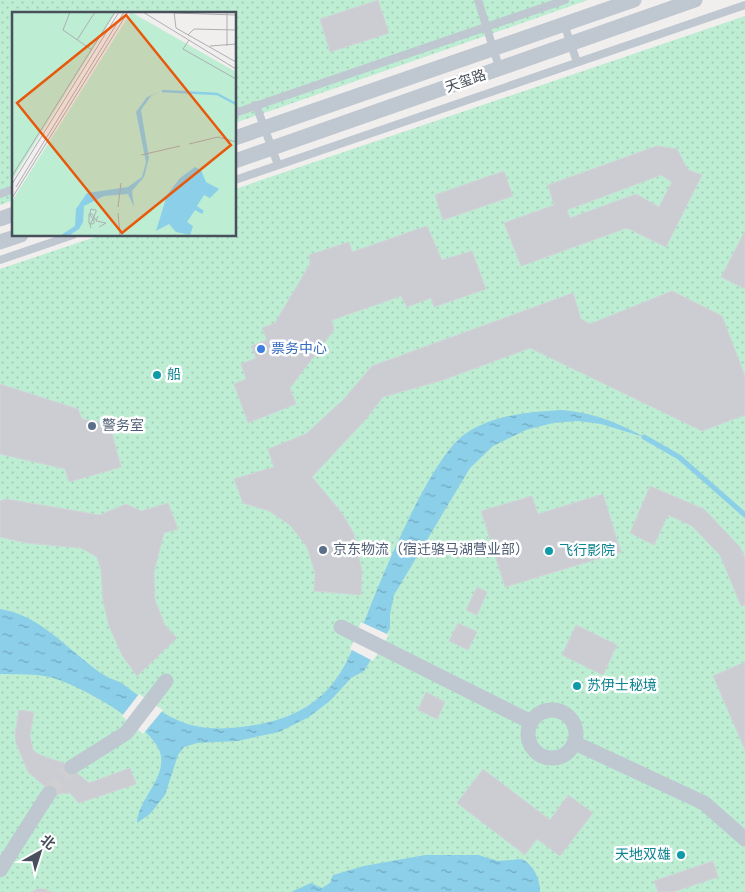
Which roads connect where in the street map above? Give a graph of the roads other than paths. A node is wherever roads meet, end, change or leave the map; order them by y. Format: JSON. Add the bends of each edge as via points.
{"nodes":[{"id":1,"x":478,"y":0,"type":"edge"},
{"id":2,"x":565,"y":0,"type":"edge"},
{"id":3,"x":634,"y":0,"type":"edge"},
{"id":4,"x":695,"y":0,"type":"edge"},
{"id":5,"x":745,"y":5,"type":"edge"},
{"id":6,"x":564,"y":24,"type":"junction"},
{"id":7,"x":486,"y":26,"type":"junction"},
{"id":8,"x":571,"y":44,"type":"junction"},
{"id":9,"x":493,"y":49,"type":"junction"},
{"id":10,"x":577,"y":62,"type":"junction"},
{"id":11,"x":500,"y":70,"type":"junction"},
{"id":12,"x":256,"y":106,"type":"junction"},
{"id":13,"x":236,"y":113,"type":"edge"},
{"id":14,"x":265,"y":128,"type":"junction"},
{"id":15,"x":236,"y":138,"type":"edge"},
{"id":16,"x":272,"y":148,"type":"junction"},
{"id":17,"x":236,"y":161,"type":"edge"},
{"id":18,"x":278,"y":165,"type":"junction"},
{"id":19,"x":236,"y":180,"type":"edge"},
{"id":20,"x":12,"y":190,"type":"edge"},
{"id":21,"x":0,"y":194,"type":"edge"},
{"id":22,"x":12,"y":215,"type":"edge"},
{"id":23,"x":0,"y":219,"type":"edge"},
{"id":24,"x":18,"y":236,"type":"edge"},
{"id":25,"x":70,"y":236,"type":"edge"},
{"id":26,"x":0,"y":242,"type":"edge"},
{"id":27,"x":0,"y":260,"type":"edge"},
{"id":28,"x":341,"y":627,"type":"dead end"},
{"id":29,"x":161,"y":687,"type":"dead end"},
{"id":30,"x":531,"y":722,"type":"junction"},
{"id":31,"x":575,"y":743,"type":"junction"},
{"id":32,"x":72,"y":767,"type":"tunnel mouth"},
{"id":33,"x":48,"y":793,"type":"tunnel mouth"},
{"id":34,"x":745,"y":839,"type":"edge"},
{"id":35,"x":0,"y":870,"type":"edge"}],
"edges":[{"from":1,"to":7,"type":"lane"},
{"from":2,"to":7,"type":"lane"},
{"from":3,"to":6,"type":"street","name":"天玺路"},
{"from":4,"to":8,"type":"street","name":"天玺路"},
{"from":5,"to":10,"type":"lane"},
{"from":6,"to":8,"type":"lane"},
{"from":6,"to":9,"type":"street","name":"天玺路"},
{"from":7,"to":9,"type":"lane"},
{"from":7,"to":12,"type":"lane"},
{"from":8,"to":10,"type":"lane"},
{"from":8,"to":11,"type":"street","name":"天玺路"},
{"from":9,"to":11,"type":"lane"},
{"from":9,"to":14,"type":"street","name":"天玺路"},
{"from":10,"to":18,"type":"lane"},
{"from":11,"to":16,"type":"street","name":"天玺路"},
{"from":12,"to":13,"type":"lane"},
{"from":12,"to":14,"type":"lane"},
{"from":14,"to":15,"type":"street","name":"天玺路"},
{"from":14,"to":16,"type":"lane"},
{"from":16,"to":17,"type":"street","name":"天玺路"},
{"from":16,"to":18,"type":"lane"},
{"from":18,"to":19,"type":"lane"},
{"from":20,"to":21,"type":"lane"},
{"from":22,"to":23,"type":"street"},
{"from":24,"to":26,"type":"street"},
{"from":25,"to":27,"type":"lane"},
{"from":28,"to":30,"type":"street"},
{"from":29,"to":32,"type":"street","via":[[126,733]]},
{"from":30,"to":31,"type":"street","via":[[544,712],[559,711],[576,727]]},
{"from":30,"to":31,"type":"street","via":[[528,737],[535,751],[542,756],[557,758]]},
{"from":31,"to":34,"type":"street","via":[[704,803]]},
{"from":33,"to":35,"type":"street"}]}
